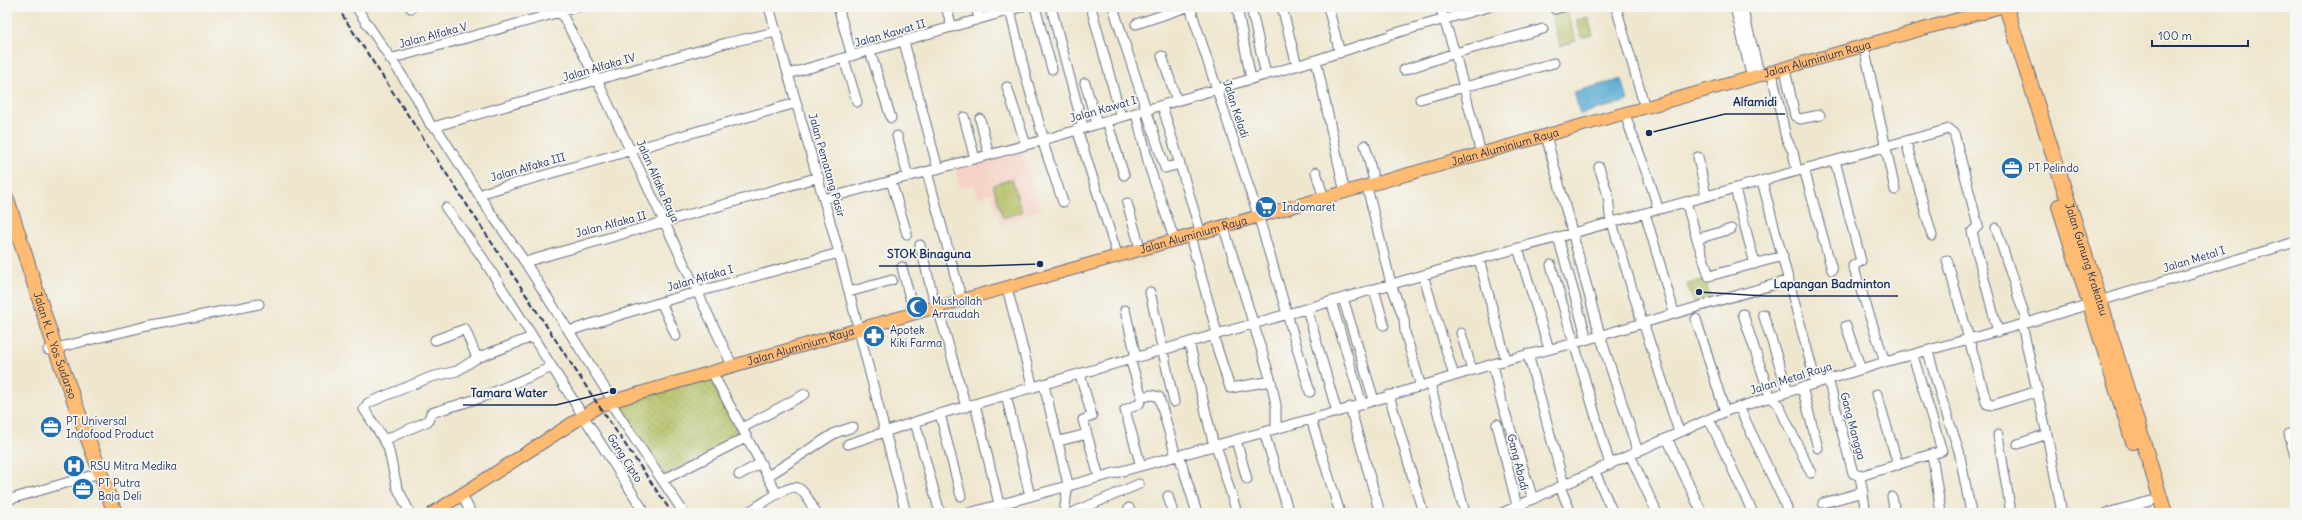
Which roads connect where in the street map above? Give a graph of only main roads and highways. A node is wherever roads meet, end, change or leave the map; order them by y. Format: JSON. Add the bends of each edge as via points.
{"nodes":[{"id":1,"x":1992,"y":8,"type":"edge"},
{"id":2,"x":7,"y":199,"type":"edge"},
{"id":3,"x":7,"y":227,"type":"edge"},
{"id":4,"x":2095,"y":302,"type":"junction"},
{"id":5,"x":51,"y":349,"type":"junction"},
{"id":6,"x":94,"y":470,"type":"junction"},
{"id":7,"x":2153,"y":507,"type":"edge"},
{"id":8,"x":108,"y":513,"type":"edge"},
{"id":9,"x":115,"y":513,"type":"edge"},
{"id":10,"x":433,"y":513,"type":"edge"},
{"id":11,"x":2165,"y":513,"type":"edge"}],
"edges":[{"from":1,"to":4,"type":"highway","name":"Jalan Gunung Krakatau"},
{"from":1,"to":10,"type":"main road","name":"Jalan Aluminium Raya","via":[[1756,78],[859,329],[611,402],[599,406]]},
{"from":2,"to":5,"type":"highway","name":"Jalan K. L. Yos Sudarso"},
{"from":3,"to":5,"type":"highway","name":"Jalan K. L. Yos Sudarso"},
{"from":4,"to":7,"type":"highway","name":"Jalan Gunung Krakatau"},
{"from":4,"to":11,"type":"highway","name":"Jalan Gunung Krakatau"},
{"from":5,"to":6,"type":"highway","name":"Jalan K. L. Yos Sudarso"},
{"from":6,"to":8,"type":"highway","name":"Jalan K. L. Yos Sudarso"},
{"from":6,"to":9,"type":"highway","name":"Jalan K. L. Yos Sudarso"}]}
